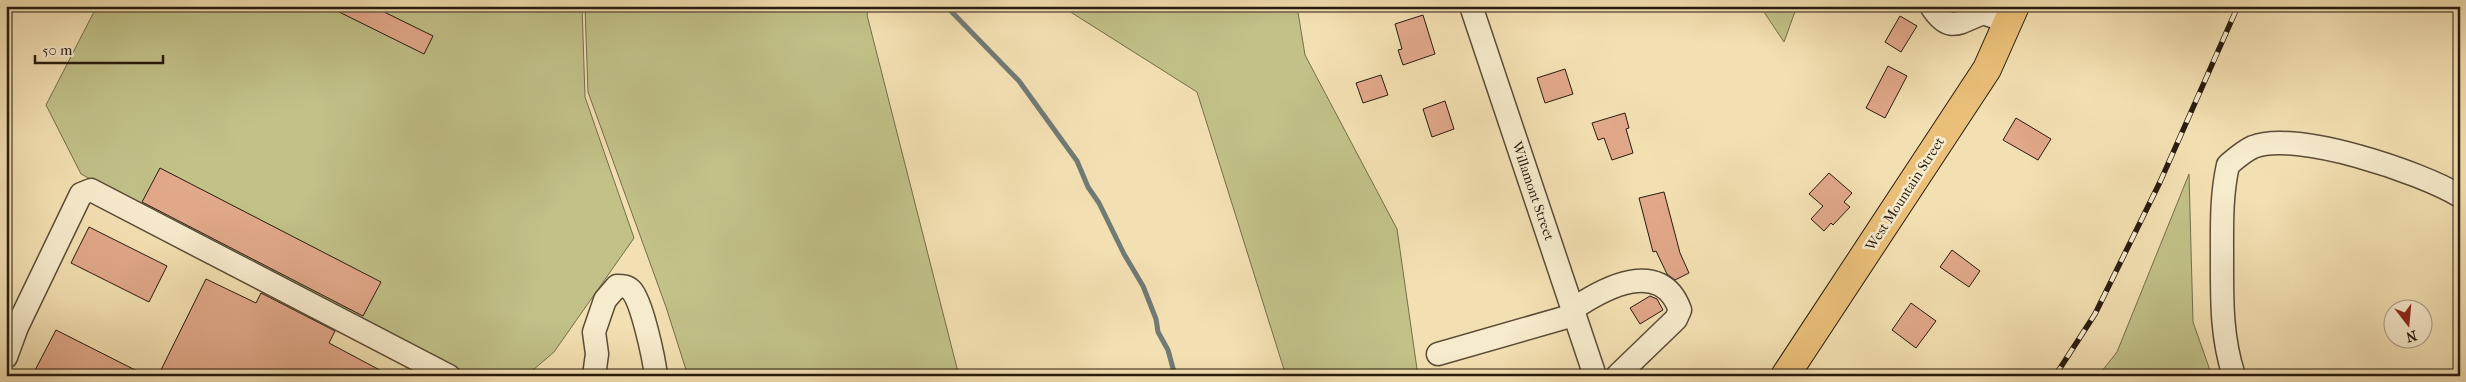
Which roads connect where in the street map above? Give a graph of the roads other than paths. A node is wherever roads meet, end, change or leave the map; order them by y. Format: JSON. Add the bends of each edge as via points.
{"nodes":[{"id":1,"x":1471,"y":6,"type":"edge"},
{"id":2,"x":1931,"y":6,"type":"edge"},
{"id":3,"x":1998,"y":12,"type":"edge"},
{"id":4,"x":2460,"y":196,"type":"edge"},
{"id":5,"x":1574,"y":312,"type":"junction"},
{"id":6,"x":1438,"y":354,"type":"dead end"},
{"id":7,"x":6,"y":357,"type":"edge"},
{"id":8,"x":449,"y":376,"type":"edge"},
{"id":9,"x":594,"y":376,"type":"edge"},
{"id":10,"x":656,"y":376,"type":"edge"},
{"id":11,"x":1595,"y":376,"type":"edge"},
{"id":12,"x":1617,"y":376,"type":"edge"},
{"id":13,"x":1785,"y":376,"type":"edge"},
{"id":14,"x":2234,"y":376,"type":"edge"}],
"edges":[{"from":1,"to":5,"type":"street","name":"Willamont Street"},
{"from":2,"to":3,"type":"street","via":[[1940,20],[1958,24]]},
{"from":3,"to":13,"type":"main road","name":"West Mountain Street","via":[[1987,69]]},
{"from":4,"to":14,"type":"street","via":[[2440,184],[2366,157],[2292,142],[2253,147],[2228,165],[2222,193],[2222,311],[2225,348]]},
{"from":5,"to":6,"type":"street"},
{"from":5,"to":11,"type":"street","name":"Willamont Street"},
{"from":5,"to":12,"type":"street","via":[[1604,290],[1638,280],[1662,286],[1672,295],[1680,310],[1676,320]]},
{"from":7,"to":8,"type":"street","via":[[81,194],[91,190]]},
{"from":9,"to":10,"type":"street","via":[[597,354],[594,332],[605,300],[617,286],[630,288],[635,295]]}]}
